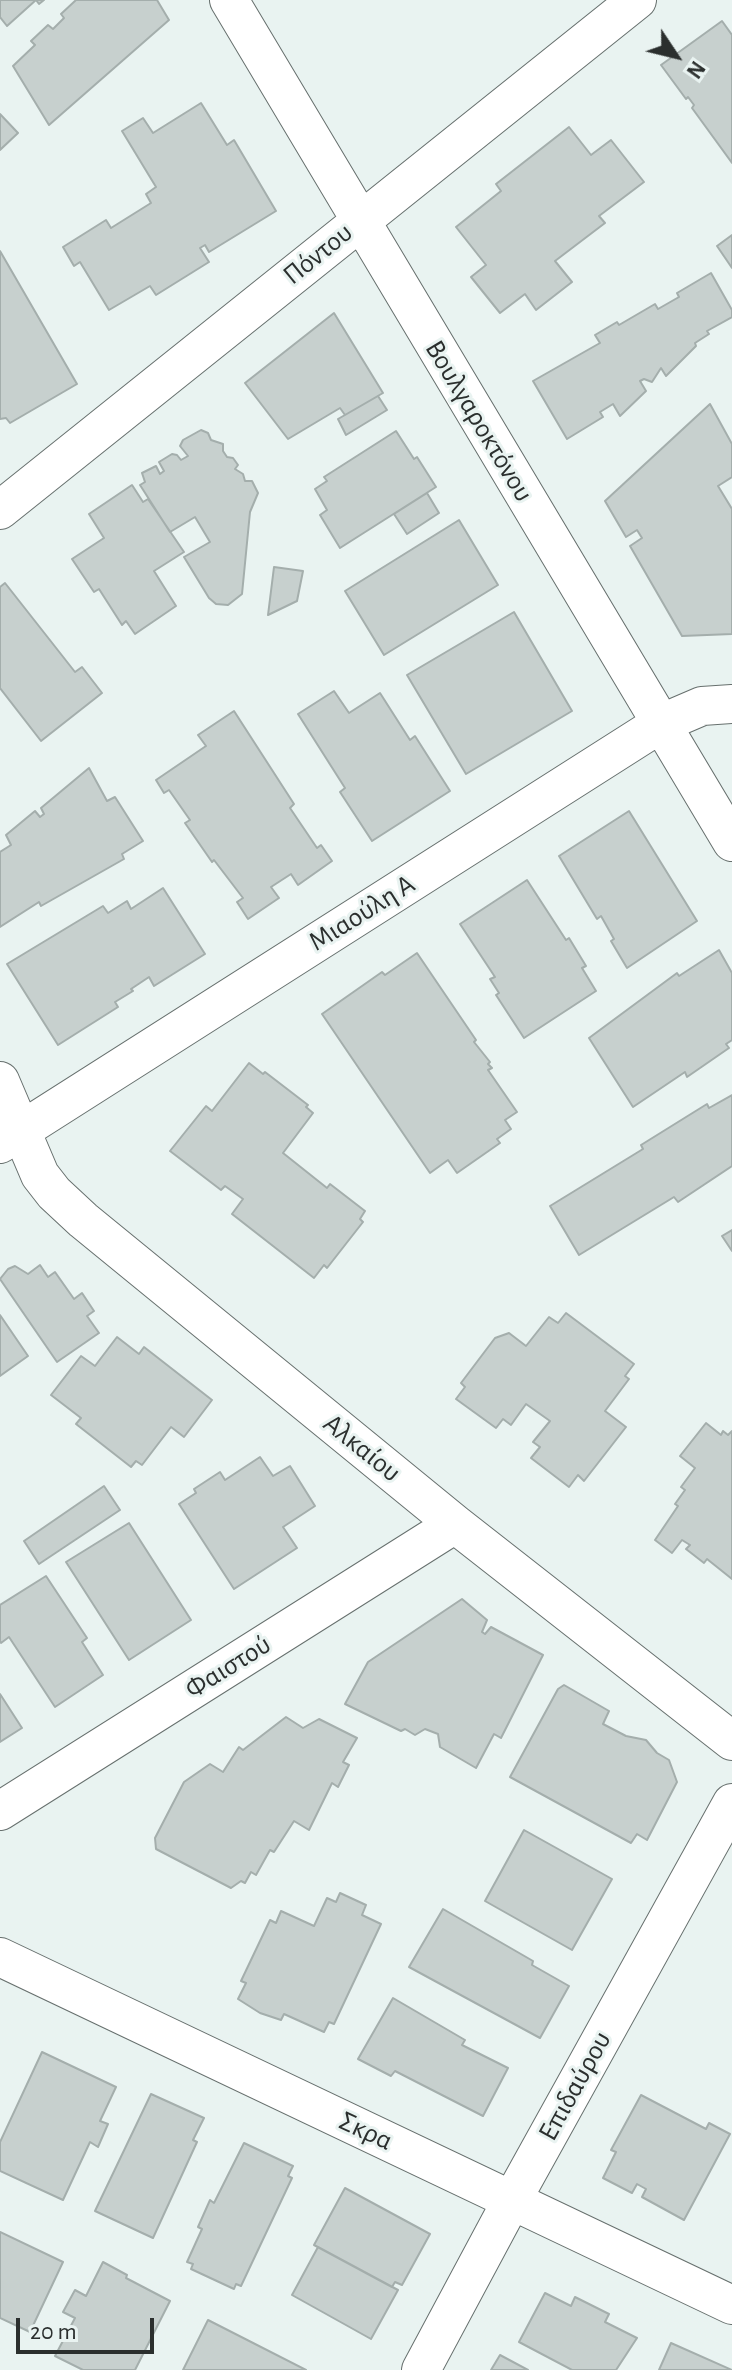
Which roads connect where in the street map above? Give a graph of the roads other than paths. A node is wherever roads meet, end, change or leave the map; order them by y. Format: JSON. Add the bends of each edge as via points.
{"nodes":[{"id":1,"x":229,"y":0,"type":"edge"},
{"id":2,"x":637,"y":0,"type":"edge"},
{"id":3,"x":360,"y":221,"type":"junction"},
{"id":4,"x":0,"y":510,"type":"edge"},
{"id":5,"x":732,"y":704,"type":"edge"},
{"id":6,"x":660,"y":724,"type":"junction"},
{"id":7,"x":732,"y":842,"type":"edge"},
{"id":8,"x":0,"y":1081,"type":"edge"},
{"id":9,"x":10,"y":1137,"type":"edge"},
{"id":10,"x":455,"y":1524,"type":"junction"},
{"id":11,"x":732,"y":1741,"type":"edge"},
{"id":12,"x":732,"y":1803,"type":"edge"},
{"id":13,"x":0,"y":1811,"type":"edge"},
{"id":14,"x":0,"y":1957,"type":"edge"},
{"id":15,"x":512,"y":2200,"type":"junction"},
{"id":16,"x":732,"y":2305,"type":"edge"},
{"id":17,"x":421,"y":2370,"type":"edge"}],
"edges":[{"from":1,"to":3,"type":"street","name":"Βουλγαροκτόνου"},
{"from":2,"to":3,"type":"street","name":"Πόντου"},
{"from":3,"to":4,"type":"street","name":"Πόντου"},
{"from":3,"to":6,"type":"street","name":"Βουλγαροκτόνου"},
{"from":5,"to":6,"type":"street","name":"Μιαούλη Α","via":[[702,706]]},
{"from":6,"to":7,"type":"street","name":"Βουλγαροκτόνου"},
{"from":6,"to":9,"type":"street","name":"Μιαούλη Α"},
{"from":8,"to":9,"type":"street","name":"Αλκαίου"},
{"from":9,"to":10,"type":"street","name":"Αλκαίου","via":[[83,1220]]},
{"from":10,"to":11,"type":"street","name":"Αλκαίου"},
{"from":10,"to":13,"type":"street","name":"Φαιστού"},
{"from":12,"to":15,"type":"street","name":"Επιδαύρου"},
{"from":14,"to":15,"type":"street","name":"Σκρα"},
{"from":15,"to":16,"type":"street","name":"Σκρα"},
{"from":15,"to":17,"type":"street","name":"Επιδαύρου"}]}
